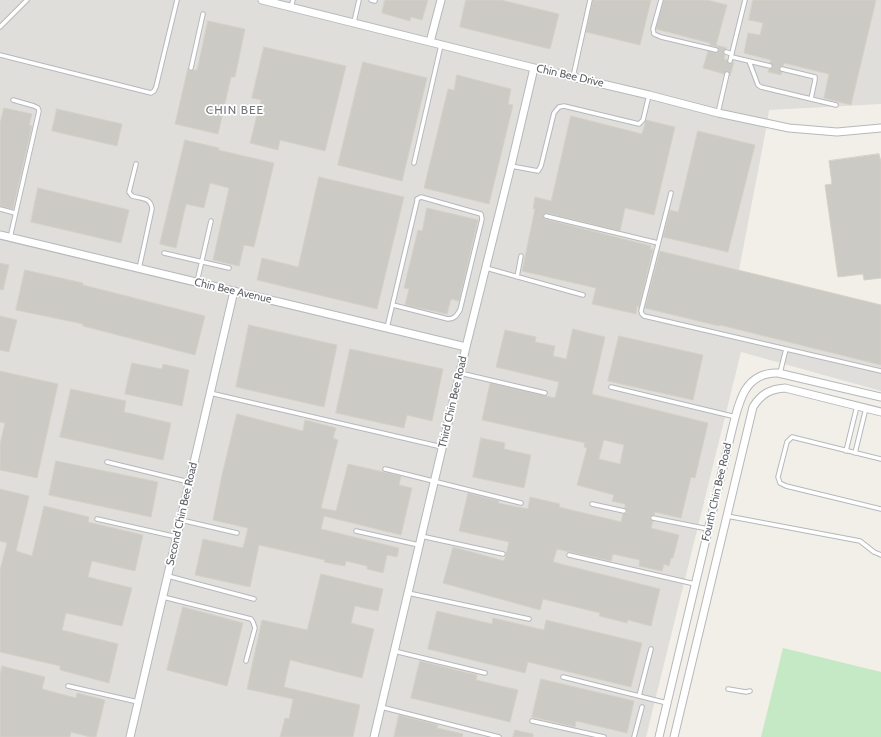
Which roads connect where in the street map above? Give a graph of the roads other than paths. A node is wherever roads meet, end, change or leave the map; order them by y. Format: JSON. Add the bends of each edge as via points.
{"nodes":[{"id":1,"x":27,"y":0,"type":"edge"},
{"id":2,"x":177,"y":0,"type":"edge"},
{"id":3,"x":262,"y":0,"type":"edge"},
{"id":4,"x":293,"y":0,"type":"edge"},
{"id":5,"x":359,"y":0,"type":"edge"},
{"id":6,"x":371,"y":0,"type":"edge"},
{"id":7,"x":441,"y":0,"type":"edge"},
{"id":8,"x":590,"y":0,"type":"edge"},
{"id":9,"x":661,"y":0,"type":"edge"},
{"id":10,"x":745,"y":0,"type":"edge"},
{"id":11,"x":375,"y":1,"type":"edge"},
{"id":12,"x":290,"y":8,"type":"junction"},
{"id":13,"x":203,"y":14,"type":"dead end"},
{"id":14,"x":353,"y":24,"type":"junction"},
{"id":15,"x":0,"y":27,"type":"edge"},
{"id":16,"x":430,"y":42,"type":"junction"},
{"id":17,"x":441,"y":45,"type":"junction"},
{"id":18,"x":716,"y":50,"type":"dead end"},
{"id":19,"x":726,"y":52,"type":"dead end"},
{"id":20,"x":0,"y":55,"type":"edge"},
{"id":21,"x":731,"y":57,"type":"junction"},
{"id":22,"x":749,"y":61,"type":"junction"},
{"id":23,"x":770,"y":66,"type":"dead end"},
{"id":24,"x":192,"y":68,"type":"dead end"},
{"id":25,"x":534,"y":68,"type":"junction"},
{"id":26,"x":782,"y":69,"type":"dead end"},
{"id":27,"x":727,"y":74,"type":"dead end"},
{"id":28,"x":573,"y":76,"type":"junction"},
{"id":29,"x":649,"y":95,"type":"junction"},
{"id":30,"x":811,"y":99,"type":"junction"},
{"id":31,"x":14,"y":100,"type":"dead end"},
{"id":32,"x":836,"y":105,"type":"dead end"},
{"id":33,"x":718,"y":114,"type":"junction"},
{"id":34,"x":881,"y":128,"type":"edge"},
{"id":35,"x":414,"y":163,"type":"dead end"},
{"id":36,"x":136,"y":164,"type":"dead end"},
{"id":37,"x":511,"y":166,"type":"junction"},
{"id":38,"x":671,"y":193,"type":"dead end"},
{"id":39,"x":0,"y":209,"type":"edge"},
{"id":40,"x":15,"y":213,"type":"junction"},
{"id":41,"x":546,"y":216,"type":"dead end"},
{"id":42,"x":211,"y":221,"type":"dead end"},
{"id":43,"x":0,"y":235,"type":"edge"},
{"id":44,"x":10,"y":238,"type":"junction"},
{"id":45,"x":658,"y":243,"type":"junction"},
{"id":46,"x":164,"y":253,"type":"dead end"},
{"id":47,"x":521,"y":256,"type":"dead end"},
{"id":48,"x":202,"y":262,"type":"junction"},
{"id":49,"x":229,"y":268,"type":"dead end"},
{"id":50,"x":486,"y":268,"type":"junction"},
{"id":51,"x":139,"y":269,"type":"junction"},
{"id":52,"x":517,"y":277,"type":"junction"},
{"id":53,"x":197,"y":282,"type":"junction"},
{"id":54,"x":234,"y":292,"type":"junction"},
{"id":55,"x":583,"y":295,"type":"dead end"},
{"id":56,"x":393,"y":305,"type":"junction"},
{"id":57,"x":387,"y":328,"type":"junction"},
{"id":58,"x":466,"y":347,"type":"junction"},
{"id":59,"x":786,"y":349,"type":"junction"},
{"id":60,"x":881,"y":371,"type":"edge"},
{"id":61,"x":460,"y":373,"type":"junction"},
{"id":62,"x":780,"y":373,"type":"junction"},
{"id":63,"x":611,"y":387,"type":"dead end"},
{"id":64,"x":210,"y":393,"type":"junction"},
{"id":65,"x":544,"y":393,"type":"dead end"},
{"id":66,"x":881,"y":397,"type":"edge"},
{"id":67,"x":857,"y":406,"type":"junction"},
{"id":68,"x":866,"y":408,"type":"junction"},
{"id":69,"x":881,"y":412,"type":"edge"},
{"id":70,"x":736,"y":417,"type":"junction"},
{"id":71,"x":442,"y":447,"type":"junction"},
{"id":72,"x":846,"y":451,"type":"junction"},
{"id":73,"x":855,"y":453,"type":"junction"},
{"id":74,"x":881,"y":459,"type":"edge"},
{"id":75,"x":107,"y":462,"type":"dead end"},
{"id":76,"x":385,"y":469,"type":"dead end"},
{"id":77,"x":190,"y":482,"type":"junction"},
{"id":78,"x":434,"y":482,"type":"junction"},
{"id":79,"x":521,"y":504,"type":"dead end"},
{"id":80,"x":592,"y":504,"type":"dead end"},
{"id":81,"x":881,"y":509,"type":"edge"},
{"id":82,"x":624,"y":511,"type":"dead end"},
{"id":83,"x":727,"y":516,"type":"junction"},
{"id":84,"x":97,"y":518,"type":"dead end"},
{"id":85,"x":653,"y":518,"type":"dead end"},
{"id":86,"x":181,"y":520,"type":"junction"},
{"id":87,"x":708,"y":529,"type":"junction"},
{"id":88,"x":356,"y":531,"type":"dead end"},
{"id":89,"x":237,"y":533,"type":"dead end"},
{"id":90,"x":421,"y":536,"type":"junction"},
{"id":91,"x":177,"y":537,"type":"junction"},
{"id":92,"x":419,"y":545,"type":"junction"},
{"id":93,"x":503,"y":554,"type":"dead end"},
{"id":94,"x":569,"y":555,"type":"dead end"},
{"id":95,"x":881,"y":555,"type":"edge"},
{"id":96,"x":168,"y":576,"type":"junction"},
{"id":97,"x":695,"y":584,"type":"junction"},
{"id":98,"x":408,"y":593,"type":"junction"},
{"id":99,"x":163,"y":597,"type":"junction"},
{"id":100,"x":254,"y":598,"type":"dead end"},
{"id":101,"x":529,"y":619,"type":"dead end"},
{"id":102,"x":651,"y":648,"type":"dead end"},
{"id":103,"x":394,"y":652,"type":"junction"},
{"id":104,"x":246,"y":661,"type":"dead end"},
{"id":105,"x":485,"y":673,"type":"dead end"},
{"id":106,"x":563,"y":677,"type":"dead end"},
{"id":107,"x":68,"y":686,"type":"dead end"},
{"id":108,"x":728,"y":688,"type":"dead end"},
{"id":109,"x":750,"y":691,"type":"dead end"},
{"id":110,"x":639,"y":696,"type":"junction"},
{"id":111,"x":138,"y":702,"type":"junction"},
{"id":112,"x":667,"y":703,"type":"junction"},
{"id":113,"x":381,"y":707,"type":"junction"},
{"id":114,"x":642,"y":707,"type":"dead end"},
{"id":115,"x":532,"y":721,"type":"dead end"},
{"id":116,"x":130,"y":737,"type":"edge"},
{"id":117,"x":374,"y":737,"type":"edge"},
{"id":118,"x":499,"y":737,"type":"edge"},
{"id":119,"x":604,"y":737,"type":"edge"},
{"id":120,"x":634,"y":737,"type":"edge"},
{"id":121,"x":659,"y":737,"type":"edge"},
{"id":122,"x":674,"y":737,"type":"edge"}],
"edges":[{"from":1,"to":15,"type":"lane"},
{"from":2,"to":20,"type":"lane","via":[[156,87],[151,93]]},
{"from":3,"to":12,"type":"street","name":"Chin Bee Drive"},
{"from":4,"to":12,"type":"lane"},
{"from":5,"to":14,"type":"lane"},
{"from":6,"to":11,"type":"lane"},
{"from":7,"to":16,"type":"street"},
{"from":8,"to":28,"type":"lane"},
{"from":9,"to":18,"type":"lane","via":[[654,34]]},
{"from":10,"to":21,"type":"lane"},
{"from":12,"to":14,"type":"street","name":"Chin Bee Drive"},
{"from":13,"to":24,"type":"lane"},
{"from":14,"to":16,"type":"street","name":"Chin Bee Drive"},
{"from":16,"to":17,"type":"street","name":"Chin Bee Drive"},
{"from":17,"to":25,"type":"street","name":"Chin Bee Drive"},
{"from":17,"to":35,"type":"lane"},
{"from":19,"to":21,"type":"lane"},
{"from":21,"to":22,"type":"lane"},
{"from":22,"to":23,"type":"lane"},
{"from":22,"to":30,"type":"lane","via":[[761,88]]},
{"from":25,"to":28,"type":"street","name":"Chin Bee Drive"},
{"from":25,"to":37,"type":"street","name":"Third Chin Bee Road"},
{"from":26,"to":30,"type":"lane","via":[[815,77]]},
{"from":27,"to":33,"type":"lane"},
{"from":28,"to":29,"type":"street","name":"Chin Bee Drive"},
{"from":29,"to":33,"type":"street","name":"Chin Bee Drive"},
{"from":29,"to":37,"type":"lane","via":[[642,120],[638,124],[564,106],[559,107],[554,113],[538,171]]},
{"from":30,"to":32,"type":"lane"},
{"from":31,"to":40,"type":"lane","via":[[34,106],[39,111]]},
{"from":33,"to":34,"type":"street","name":"Chin Bee Drive","via":[[810,130],[837,132]]},
{"from":36,"to":51,"type":"lane","via":[[130,194],[150,201],[152,209]]},
{"from":37,"to":50,"type":"street","name":"Third Chin Bee Road"},
{"from":38,"to":45,"type":"lane"},
{"from":39,"to":40,"type":"lane"},
{"from":40,"to":44,"type":"lane"},
{"from":41,"to":45,"type":"lane"},
{"from":42,"to":48,"type":"lane"},
{"from":43,"to":44,"type":"street","name":"Chin Bee Avenue"},
{"from":44,"to":51,"type":"street","name":"Chin Bee Avenue"},
{"from":45,"to":59,"type":"lane","via":[[641,311],[643,315]]},
{"from":46,"to":48,"type":"lane"},
{"from":47,"to":52,"type":"lane"},
{"from":48,"to":49,"type":"lane"},
{"from":48,"to":53,"type":"lane"},
{"from":50,"to":52,"type":"lane"},
{"from":50,"to":58,"type":"street","name":"Third Chin Bee Road"},
{"from":51,"to":53,"type":"street","name":"Chin Bee Avenue"},
{"from":52,"to":55,"type":"lane"},
{"from":53,"to":54,"type":"street","name":"Chin Bee Avenue"},
{"from":54,"to":57,"type":"street","name":"Chin Bee Avenue"},
{"from":54,"to":64,"type":"street","name":"Second Chin Bee Road"},
{"from":56,"to":56,"type":"lane","via":[[448,319],[456,317],[460,310],[481,214],[421,197],[417,199]]},
{"from":56,"to":57,"type":"lane"},
{"from":57,"to":58,"type":"street","name":"Chin Bee Avenue"},
{"from":58,"to":61,"type":"street","name":"Third Chin Bee Road"},
{"from":59,"to":60,"type":"lane"},
{"from":59,"to":62,"type":"lane"},
{"from":61,"to":65,"type":"lane"},
{"from":61,"to":71,"type":"street","name":"Third Chin Bee Road"},
{"from":62,"to":66,"type":"street","name":"Fourth Chin Bee Road"},
{"from":62,"to":70,"type":"street","name":"Fourth Chin Bee Road","via":[[759,376],[746,388]]},
{"from":63,"to":70,"type":"lane"},
{"from":64,"to":71,"type":"lane"},
{"from":64,"to":77,"type":"street","name":"Second Chin Bee Road"},
{"from":67,"to":68,"type":"street","name":"Fourth Chin Bee Road"},
{"from":67,"to":72,"type":"lane"},
{"from":67,"to":83,"type":"street","name":"Fourth Chin Bee Road","via":[[785,388],[777,388],[759,397],[753,407]]},
{"from":68,"to":69,"type":"street","name":"Fourth Chin Bee Road"},
{"from":68,"to":73,"type":"lane"},
{"from":70,"to":87,"type":"street","name":"Fourth Chin Bee Road"},
{"from":71,"to":78,"type":"street","name":"Third Chin Bee Road"},
{"from":72,"to":73,"type":"lane"},
{"from":72,"to":81,"type":"lane","via":[[790,438],[778,481],[786,486]]},
{"from":73,"to":74,"type":"lane"},
{"from":75,"to":77,"type":"lane"},
{"from":76,"to":78,"type":"lane"},
{"from":77,"to":86,"type":"street","name":"Second Chin Bee Road"},
{"from":78,"to":79,"type":"lane"},
{"from":78,"to":90,"type":"street","name":"Third Chin Bee Road"},
{"from":80,"to":82,"type":"lane"},
{"from":83,"to":95,"type":"lane","via":[[860,541]]},
{"from":83,"to":122,"type":"street","name":"Fourth Chin Bee Road"},
{"from":84,"to":91,"type":"lane"},
{"from":85,"to":87,"type":"lane"},
{"from":86,"to":89,"type":"lane"},
{"from":86,"to":91,"type":"street","name":"Second Chin Bee Road"},
{"from":87,"to":97,"type":"street","name":"Fourth Chin Bee Road"},
{"from":88,"to":92,"type":"lane"},
{"from":90,"to":92,"type":"street","name":"Third Chin Bee Road"},
{"from":90,"to":93,"type":"lane"},
{"from":91,"to":96,"type":"street","name":"Second Chin Bee Road"},
{"from":92,"to":98,"type":"street","name":"Third Chin Bee Road"},
{"from":94,"to":97,"type":"lane"},
{"from":96,"to":99,"type":"street","name":"Second Chin Bee Road"},
{"from":96,"to":100,"type":"lane"},
{"from":97,"to":112,"type":"street","name":"Fourth Chin Bee Road"},
{"from":98,"to":101,"type":"lane"},
{"from":98,"to":103,"type":"street","name":"Third Chin Bee Road"},
{"from":99,"to":104,"type":"lane","via":[[251,619],[254,628]]},
{"from":99,"to":111,"type":"street","name":"Second Chin Bee Road"},
{"from":102,"to":110,"type":"lane"},
{"from":103,"to":105,"type":"lane"},
{"from":103,"to":113,"type":"street","name":"Third Chin Bee Road"},
{"from":106,"to":110,"type":"lane"},
{"from":107,"to":111,"type":"lane"},
{"from":108,"to":109,"type":"lane"},
{"from":110,"to":112,"type":"lane"},
{"from":111,"to":116,"type":"street","name":"Second Chin Bee Road"},
{"from":112,"to":121,"type":"street","name":"Fourth Chin Bee Road"},
{"from":113,"to":117,"type":"street","name":"Third Chin Bee Road"},
{"from":113,"to":118,"type":"lane"},
{"from":114,"to":120,"type":"lane"},
{"from":115,"to":119,"type":"lane"}]}
